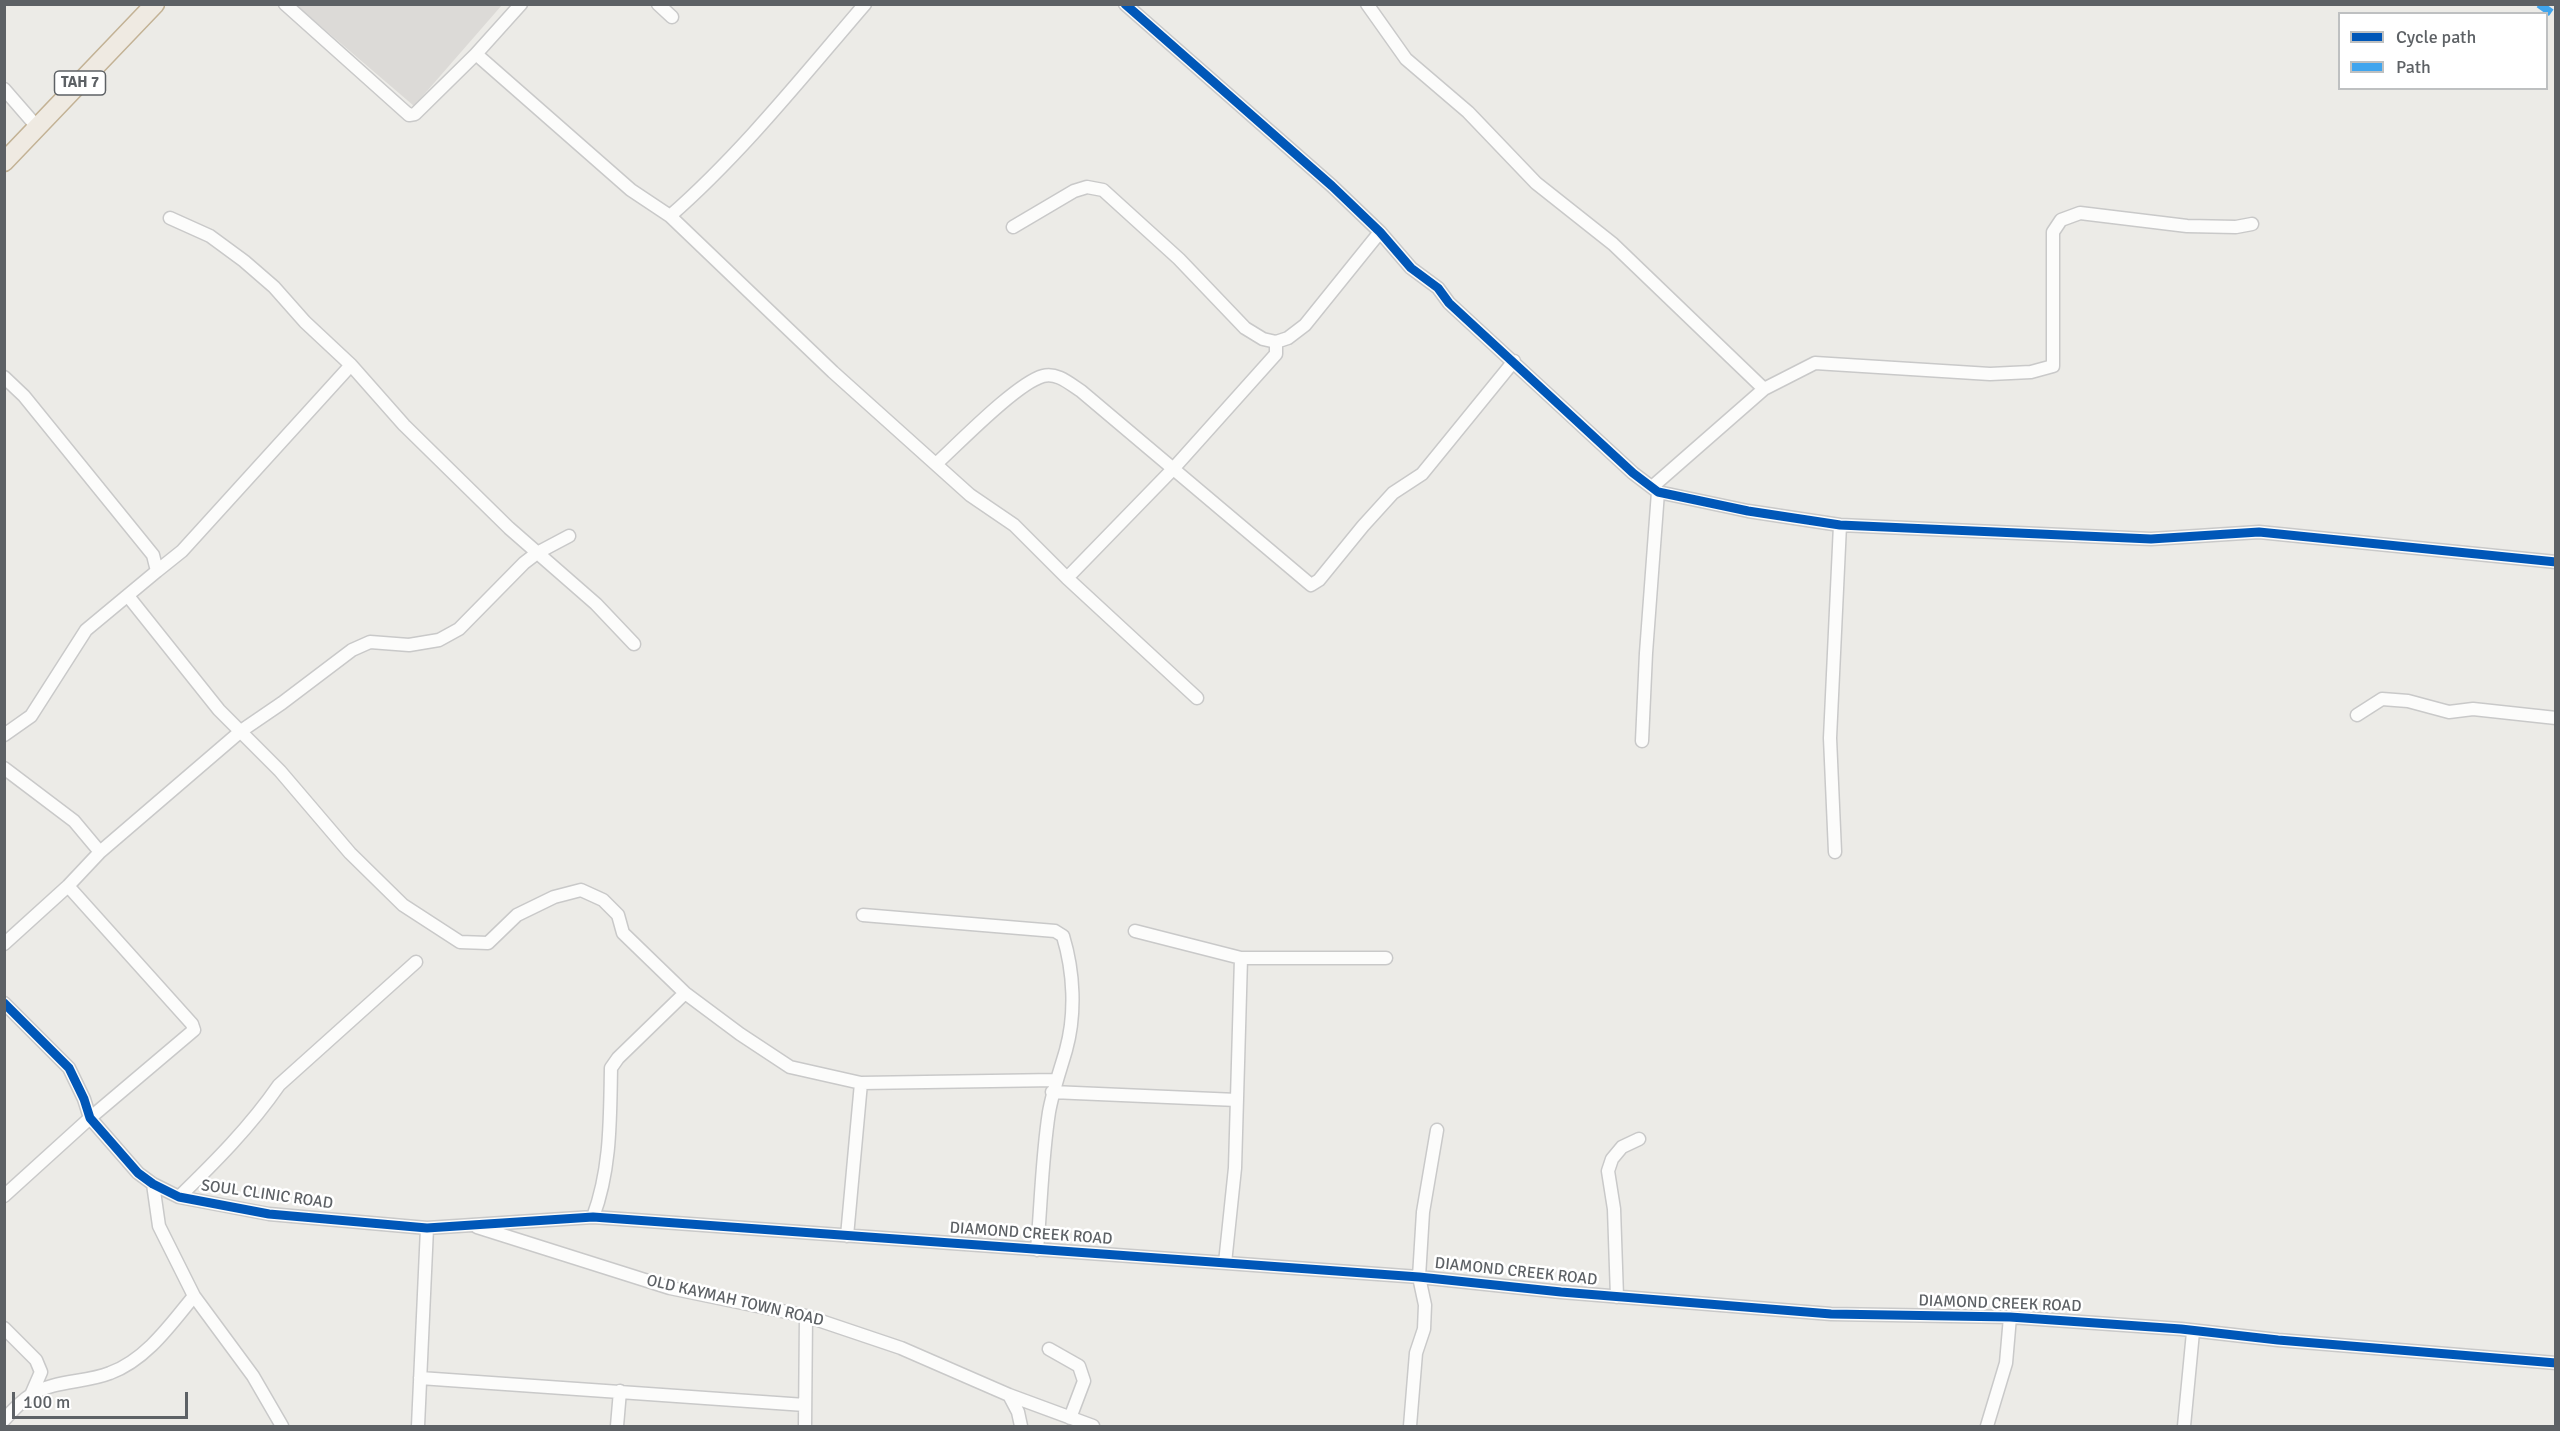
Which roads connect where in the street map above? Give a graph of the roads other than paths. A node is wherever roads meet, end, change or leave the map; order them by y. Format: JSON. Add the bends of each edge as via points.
{"nodes":[{"id":1,"x":285,"y":4,"type":"edge"},
{"id":2,"x":520,"y":4,"type":"edge"},
{"id":3,"x":658,"y":4,"type":"edge"},
{"id":4,"x":865,"y":4,"type":"edge"},
{"id":5,"x":1125,"y":4,"type":"edge"},
{"id":6,"x":1367,"y":4,"type":"edge"},
{"id":7,"x":146,"y":7,"type":"edge"},
{"id":8,"x":672,"y":17,"type":"dead end"},
{"id":9,"x":476,"y":54,"type":"junction"},
{"id":10,"x":4,"y":89,"type":"edge"},
{"id":11,"x":38,"y":128,"type":"junction"},
{"id":12,"x":4,"y":162,"type":"edge"},
{"id":13,"x":670,"y":216,"type":"junction"},
{"id":14,"x":170,"y":218,"type":"dead end"},
{"id":15,"x":2252,"y":224,"type":"dead end"},
{"id":16,"x":1013,"y":226,"type":"dead end"},
{"id":17,"x":1380,"y":232,"type":"junction"},
{"id":18,"x":1276,"y":342,"type":"junction"},
{"id":19,"x":1514,"y":361,"type":"junction"},
{"id":20,"x":351,"y":365,"type":"junction"},
{"id":21,"x":4,"y":377,"type":"edge"},
{"id":22,"x":1764,"y":389,"type":"junction"},
{"id":23,"x":936,"y":464,"type":"junction"},
{"id":24,"x":1173,"y":469,"type":"junction"},
{"id":25,"x":1655,"y":489,"type":"junction"},
{"id":26,"x":1840,"y":525,"type":"junction"},
{"id":27,"x":568,"y":536,"type":"dead end"},
{"id":28,"x":537,"y":553,"type":"junction"},
{"id":29,"x":2556,"y":562,"type":"edge"},
{"id":30,"x":157,"y":571,"type":"junction"},
{"id":31,"x":1067,"y":578,"type":"junction"},
{"id":32,"x":128,"y":596,"type":"junction"},
{"id":33,"x":634,"y":644,"type":"dead end"},
{"id":34,"x":1197,"y":698,"type":"dead end"},
{"id":35,"x":2356,"y":715,"type":"dead end"},
{"id":36,"x":2556,"y":718,"type":"edge"},
{"id":37,"x":241,"y":731,"type":"junction"},
{"id":38,"x":4,"y":735,"type":"edge"},
{"id":39,"x":1642,"y":741,"type":"dead end"},
{"id":40,"x":4,"y":768,"type":"edge"},
{"id":41,"x":100,"y":852,"type":"junction"},
{"id":42,"x":1835,"y":852,"type":"dead end"},
{"id":43,"x":68,"y":886,"type":"junction"},
{"id":44,"x":863,"y":915,"type":"dead end"},
{"id":45,"x":1135,"y":931,"type":"dead end"},
{"id":46,"x":4,"y":944,"type":"edge"},
{"id":47,"x":1241,"y":958,"type":"junction"},
{"id":48,"x":1386,"y":958,"type":"dead end"},
{"id":49,"x":416,"y":962,"type":"dead end"},
{"id":50,"x":684,"y":993,"type":"junction"},
{"id":51,"x":4,"y":1003,"type":"edge"},
{"id":52,"x":861,"y":1083,"type":"junction"},
{"id":53,"x":1054,"y":1086,"type":"junction"},
{"id":54,"x":1238,"y":1100,"type":"junction"},
{"id":55,"x":90,"y":1119,"type":"junction"},
{"id":56,"x":1437,"y":1130,"type":"dead end"},
{"id":57,"x":1640,"y":1139,"type":"dead end"},
{"id":58,"x":153,"y":1184,"type":"junction"},
{"id":59,"x":4,"y":1196,"type":"edge"},
{"id":60,"x":178,"y":1197,"type":"junction"},
{"id":61,"x":593,"y":1217,"type":"junction"},
{"id":62,"x":473,"y":1226,"type":"junction"},
{"id":63,"x":427,"y":1228,"type":"junction"},
{"id":64,"x":847,"y":1236,"type":"junction"},
{"id":65,"x":1037,"y":1250,"type":"junction"},
{"id":66,"x":1225,"y":1263,"type":"junction"},
{"id":67,"x":1419,"y":1277,"type":"junction"},
{"id":68,"x":194,"y":1296,"type":"junction"},
{"id":69,"x":1617,"y":1297,"type":"junction"},
{"id":70,"x":806,"y":1316,"type":"junction"},
{"id":71,"x":2010,"y":1317,"type":"junction"},
{"id":72,"x":4,"y":1328,"type":"edge"},
{"id":73,"x":2193,"y":1332,"type":"junction"},
{"id":74,"x":1049,"y":1349,"type":"dead end"},
{"id":75,"x":2556,"y":1363,"type":"edge"},
{"id":76,"x":420,"y":1378,"type":"junction"},
{"id":77,"x":620,"y":1391,"type":"junction"},
{"id":78,"x":31,"y":1395,"type":"junction"},
{"id":79,"x":1009,"y":1395,"type":"junction"},
{"id":80,"x":805,"y":1405,"type":"junction"},
{"id":81,"x":1070,"y":1418,"type":"junction"},
{"id":82,"x":4,"y":1420,"type":"edge"},
{"id":83,"x":282,"y":1426,"type":"edge"},
{"id":84,"x":418,"y":1426,"type":"edge"},
{"id":85,"x":617,"y":1426,"type":"edge"},
{"id":86,"x":805,"y":1426,"type":"edge"},
{"id":87,"x":1021,"y":1426,"type":"edge"},
{"id":88,"x":1093,"y":1426,"type":"edge"},
{"id":89,"x":1410,"y":1426,"type":"edge"},
{"id":90,"x":1987,"y":1426,"type":"edge"},
{"id":91,"x":2184,"y":1426,"type":"edge"}],
"edges":[{"from":1,"to":9,"type":"street","via":[[410,115]]},
{"from":2,"to":9,"type":"street"},
{"from":3,"to":8,"type":"street"},
{"from":4,"to":13,"type":"street","via":[[773,110]]},
{"from":5,"to":17,"type":"street"},
{"from":6,"to":22,"type":"street","via":[[1406,59],[1468,112],[1536,183],[1613,244]]},
{"from":7,"to":11,"type":"highway","number":"TAH 7"},
{"from":9,"to":13,"type":"street","via":[[632,190]]},
{"from":10,"to":11,"type":"street"},
{"from":11,"to":12,"type":"highway","number":"TAH 7"},
{"from":13,"to":23,"type":"street"},
{"from":14,"to":20,"type":"street","via":[[210,236],[244,261]]},
{"from":15,"to":22,"type":"street","via":[[2187,226],[2080,213],[2061,220],[2053,232],[2053,366],[2044,370],[1990,374],[1815,363]]},
{"from":16,"to":18,"type":"street","via":[[1074,191],[1087,187],[1103,190],[1179,259],[1245,328]]},
{"from":17,"to":18,"type":"street","via":[[1305,325]]},
{"from":17,"to":19,"type":"street","via":[[1411,268],[1438,288],[1449,303]]},
{"from":18,"to":24,"type":"street","via":[[1276,354]]},
{"from":19,"to":24,"type":"street","via":[[1422,474],[1393,494],[1311,585]]},
{"from":19,"to":25,"type":"street"},
{"from":20,"to":28,"type":"street","via":[[404,425]]},
{"from":20,"to":30,"type":"street","via":[[190,542]]},
{"from":21,"to":30,"type":"street","via":[[24,396],[153,555]]},
{"from":22,"to":25,"type":"street"},
{"from":23,"to":24,"type":"street","via":[[1021,387],[1044,375],[1058,376],[1081,391]]},
{"from":23,"to":31,"type":"street","via":[[970,495],[1014,525]]},
{"from":24,"to":31,"type":"street"},
{"from":25,"to":26,"type":"street","via":[[1748,511]]},
{"from":25,"to":39,"type":"street"},
{"from":26,"to":29,"type":"street","via":[[2151,539],[2259,532]]},
{"from":26,"to":42,"type":"street","via":[[1830,738]]},
{"from":27,"to":28,"type":"street"},
{"from":28,"to":33,"type":"street","via":[[596,604]]},
{"from":28,"to":37,"type":"street","via":[[459,629],[439,640],[409,645],[370,642],[361,646]]},
{"from":30,"to":32,"type":"street"},
{"from":31,"to":34,"type":"street"},
{"from":32,"to":37,"type":"street","via":[[219,710]]},
{"from":32,"to":38,"type":"street","via":[[86,630],[31,716]]},
{"from":35,"to":36,"type":"street","via":[[2382,699],[2449,712],[2474,709]]},
{"from":37,"to":41,"type":"street"},
{"from":37,"to":50,"type":"street","via":[[350,853],[396,898],[460,942],[488,943],[517,915],[554,897],[581,890],[603,900],[618,915],[623,933]]},
{"from":40,"to":41,"type":"street","via":[[74,820]]},
{"from":41,"to":43,"type":"street"},
{"from":43,"to":46,"type":"street"},
{"from":43,"to":55,"type":"street","via":[[194,1026]]},
{"from":44,"to":53,"type":"street","via":[[1054,931],[1063,936],[1071,978],[1072,1019],[1066,1053]]},
{"from":45,"to":47,"type":"street"},
{"from":47,"to":48,"type":"street"},
{"from":47,"to":54,"type":"street"},
{"from":49,"to":60,"type":"street","via":[[279,1085],[217,1161]]},
{"from":50,"to":52,"type":"street","via":[[790,1067]]},
{"from":50,"to":61,"type":"street","via":[[611,1068],[609,1146],[602,1194]]},
{"from":51,"to":55,"type":"street","name":"SOUL CLINIC ROAD","via":[[69,1068]]},
{"from":52,"to":53,"type":"street"},
{"from":52,"to":64,"type":"street"},
{"from":53,"to":54,"type":"street"},
{"from":53,"to":65,"type":"street"},
{"from":54,"to":66,"type":"street"},
{"from":55,"to":58,"type":"street","name":"SOUL CLINIC ROAD","via":[[138,1173]]},
{"from":55,"to":59,"type":"street"},
{"from":56,"to":67,"type":"street","via":[[1423,1212]]},
{"from":57,"to":69,"type":"street","via":[[1622,1147],[1608,1171],[1614,1209]]},
{"from":58,"to":60,"type":"street","name":"SOUL CLINIC ROAD"},
{"from":58,"to":68,"type":"street","via":[[159,1226]]},
{"from":60,"to":63,"type":"street","name":"SOUL CLINIC ROAD","via":[[269,1214]]},
{"from":61,"to":62,"type":"street","name":"DIAMOND CREEK ROAD"},
{"from":61,"to":64,"type":"street","name":"DIAMOND CREEK ROAD"},
{"from":62,"to":63,"type":"street","name":"SOUL CLINIC ROAD"},
{"from":62,"to":70,"type":"street","name":"OLD KAYMAH TOWN ROAD","via":[[670,1288]]},
{"from":63,"to":76,"type":"street"},
{"from":64,"to":65,"type":"street","name":"DIAMOND CREEK ROAD"},
{"from":65,"to":66,"type":"street","name":"DIAMOND CREEK ROAD"},
{"from":66,"to":67,"type":"street","name":"DIAMOND CREEK ROAD"},
{"from":67,"to":69,"type":"street","name":"DIAMOND CREEK ROAD"},
{"from":67,"to":89,"type":"street","via":[[1425,1305],[1424,1329],[1416,1353]]},
{"from":68,"to":78,"type":"street","via":[[151,1346],[112,1373],[50,1386]]},
{"from":68,"to":83,"type":"street","via":[[253,1376]]},
{"from":69,"to":71,"type":"street","name":"DIAMOND CREEK ROAD","via":[[1831,1314]]},
{"from":70,"to":79,"type":"street","name":"OLD KAYMAH TOWN ROAD","via":[[902,1348]]},
{"from":70,"to":80,"type":"street"},
{"from":71,"to":73,"type":"street","name":"DIAMOND CREEK ROAD"},
{"from":71,"to":90,"type":"street","via":[[2006,1363]]},
{"from":72,"to":78,"type":"street","via":[[36,1360],[41,1372]]},
{"from":73,"to":75,"type":"street","name":"DIAMOND CREEK ROAD"},
{"from":73,"to":91,"type":"street"},
{"from":74,"to":81,"type":"street","via":[[1079,1366],[1084,1380]]},
{"from":76,"to":77,"type":"street"},
{"from":76,"to":84,"type":"street"},
{"from":77,"to":80,"type":"street"},
{"from":77,"to":85,"type":"street"},
{"from":78,"to":82,"type":"street"},
{"from":79,"to":81,"type":"street","name":"OLD KAYMAH TOWN ROAD"},
{"from":79,"to":87,"type":"street"},
{"from":80,"to":86,"type":"street"},
{"from":81,"to":88,"type":"street","name":"OLD KAYMAH TOWN ROAD"}]}
